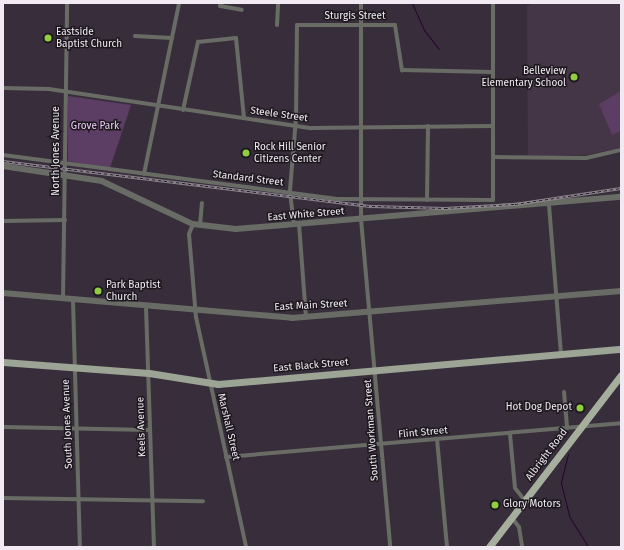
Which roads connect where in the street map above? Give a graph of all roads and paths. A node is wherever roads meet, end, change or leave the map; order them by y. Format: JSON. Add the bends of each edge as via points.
{"nodes":[{"id":1,"x":67,"y":3,"type":"edge"},
{"id":2,"x":179,"y":3,"type":"edge"},
{"id":3,"x":221,"y":3,"type":"edge"},
{"id":4,"x":278,"y":3,"type":"edge"},
{"id":5,"x":361,"y":3,"type":"edge"},
{"id":6,"x":493,"y":3,"type":"edge"},
{"id":7,"x":242,"y":10,"type":"dead end"},
{"id":8,"x":277,"y":25,"type":"dead end"},
{"id":9,"x":363,"y":25,"type":"junction"},
{"id":10,"x":135,"y":36,"type":"dead end"},
{"id":11,"x":172,"y":38,"type":"junction"},
{"id":12,"x":492,"y":72,"type":"junction"},
{"id":13,"x":3,"y":88,"type":"edge"},
{"id":14,"x":66,"y":92,"type":"junction"},
{"id":15,"x":158,"y":107,"type":"junction"},
{"id":16,"x":183,"y":110,"type":"junction"},
{"id":17,"x":244,"y":118,"type":"junction"},
{"id":18,"x":295,"y":126,"type":"junction"},
{"id":19,"x":363,"y":126,"type":"junction"},
{"id":20,"x":428,"y":126,"type":"junction"},
{"id":21,"x":493,"y":126,"type":"junction"},
{"id":22,"x":621,"y":150,"type":"edge"},
{"id":23,"x":3,"y":155,"type":"edge"},
{"id":24,"x":493,"y":157,"type":"junction"},
{"id":25,"x":64,"y":163,"type":"junction"},
{"id":26,"x":3,"y":166,"type":"edge"},
{"id":27,"x":65,"y":174,"type":"junction"},
{"id":28,"x":144,"y":174,"type":"junction"},
{"id":29,"x":291,"y":193,"type":"junction"},
{"id":30,"x":621,"y":197,"type":"edge"},
{"id":31,"x":362,"y":200,"type":"junction"},
{"id":32,"x":427,"y":200,"type":"junction"},
{"id":33,"x":202,"y":203,"type":"dead end"},
{"id":34,"x":549,"y":205,"type":"junction"},
{"id":35,"x":361,"y":219,"type":"junction"},
{"id":36,"x":65,"y":220,"type":"junction"},
{"id":37,"x":3,"y":221,"type":"edge"},
{"id":38,"x":193,"y":224,"type":"junction"},
{"id":39,"x":297,"y":224,"type":"junction"},
{"id":40,"x":200,"y":225,"type":"junction"},
{"id":41,"x":621,"y":291,"type":"edge"},
{"id":42,"x":3,"y":293,"type":"edge"},
{"id":43,"x":557,"y":296,"type":"junction"},
{"id":44,"x":63,"y":299,"type":"junction"},
{"id":45,"x":73,"y":300,"type":"junction"},
{"id":46,"x":146,"y":307,"type":"junction"},
{"id":47,"x":195,"y":311,"type":"junction"},
{"id":48,"x":371,"y":311,"type":"junction"},
{"id":49,"x":306,"y":316,"type":"junction"},
{"id":50,"x":621,"y":349,"type":"edge"},
{"id":51,"x":562,"y":354,"type":"junction"},
{"id":52,"x":3,"y":362,"type":"edge"},
{"id":53,"x":75,"y":370,"type":"junction"},
{"id":54,"x":376,"y":370,"type":"junction"},
{"id":55,"x":149,"y":373,"type":"junction"},
{"id":56,"x":621,"y":375,"type":"edge"},
{"id":57,"x":210,"y":384,"type":"junction"},
{"id":58,"x":564,"y":392,"type":"dead end"},
{"id":59,"x":621,"y":423,"type":"edge"},
{"id":60,"x":3,"y":427,"type":"edge"},
{"id":61,"x":582,"y":427,"type":"junction"},
{"id":62,"x":567,"y":428,"type":"junction"},
{"id":63,"x":76,"y":429,"type":"junction"},
{"id":64,"x":150,"y":430,"type":"junction"},
{"id":65,"x":510,"y":434,"type":"junction"},
{"id":66,"x":437,"y":439,"type":"junction"},
{"id":67,"x":382,"y":444,"type":"junction"},
{"id":68,"x":226,"y":457,"type":"junction"},
{"id":69,"x":3,"y":498,"type":"edge"},
{"id":70,"x":78,"y":499,"type":"junction"},
{"id":71,"x":152,"y":501,"type":"junction"},
{"id":72,"x":525,"y":501,"type":"junction"},
{"id":73,"x":203,"y":502,"type":"dead end"},
{"id":74,"x":512,"y":518,"type":"junction"},
{"id":75,"x":80,"y":547,"type":"edge"},
{"id":76,"x":154,"y":547,"type":"edge"},
{"id":77,"x":246,"y":547,"type":"edge"},
{"id":78,"x":390,"y":547,"type":"edge"},
{"id":79,"x":447,"y":547,"type":"edge"},
{"id":80,"x":489,"y":547,"type":"edge"},
{"id":81,"x":522,"y":547,"type":"edge"}],
"edges":[{"from":1,"to":14,"type":"street","name":"North Jones Avenue"},
{"from":2,"to":11,"type":"street"},
{"from":3,"to":7,"type":"street","via":[[220,6]]},
{"from":4,"to":8,"type":"street"},
{"from":5,"to":9,"type":"street","name":"South Workman Street"},
{"from":6,"to":12,"type":"street"},
{"from":9,"to":12,"type":"street","name":"Sturgis Street","via":[[397,26],[402,70]]},
{"from":9,"to":18,"type":"street","name":"Sturgis Street","via":[[297,25]]},
{"from":9,"to":19,"type":"street","name":"South Workman Street"},
{"from":10,"to":11,"type":"street"},
{"from":11,"to":15,"type":"street"},
{"from":12,"to":21,"type":"street"},
{"from":13,"to":14,"type":"street","name":"Steele Street"},
{"from":14,"to":15,"type":"street","name":"Steele Street"},
{"from":14,"to":25,"type":"street","name":"North Jones Avenue"},
{"from":15,"to":16,"type":"street","name":"Steele Street"},
{"from":15,"to":28,"type":"street"},
{"from":16,"to":17,"type":"street","name":"Steele Street"},
{"from":16,"to":17,"type":"street","via":[[198,42],[236,38]]},
{"from":17,"to":18,"type":"street","name":"Steele Street"},
{"from":18,"to":19,"type":"street","name":"Steele Street"},
{"from":18,"to":29,"type":"street"},
{"from":19,"to":20,"type":"street","name":"Steele Street"},
{"from":19,"to":31,"type":"street","name":"South Workman Street"},
{"from":20,"to":21,"type":"street","name":"Steele Street"},
{"from":20,"to":32,"type":"street"},
{"from":21,"to":24,"type":"street"},
{"from":22,"to":24,"type":"street","via":[[586,158]]},
{"from":23,"to":25,"type":"street","name":"Standard Street"},
{"from":24,"to":32,"type":"street","name":"Standard Street","via":[[493,200]]},
{"from":25,"to":27,"type":"street","name":"North Jones Avenue"},
{"from":25,"to":28,"type":"street","name":"Standard Street"},
{"from":26,"to":27,"type":"street","name":"East White Street"},
{"from":27,"to":36,"type":"street","name":"North Jones Avenue"},
{"from":27,"to":38,"type":"street","name":"East White Street","via":[[102,181]]},
{"from":28,"to":29,"type":"street","name":"Standard Street"},
{"from":29,"to":31,"type":"street","name":"Standard Street"},
{"from":29,"to":39,"type":"street"},
{"from":30,"to":34,"type":"street","name":"East White Street"},
{"from":31,"to":32,"type":"street","name":"Standard Street"},
{"from":31,"to":35,"type":"street","name":"South Workman Street"},
{"from":33,"to":40,"type":"street"},
{"from":34,"to":35,"type":"street","name":"East White Street"},
{"from":34,"to":43,"type":"street"},
{"from":35,"to":39,"type":"street","name":"East White Street"},
{"from":35,"to":48,"type":"street","name":"South Workman Street"},
{"from":36,"to":37,"type":"street"},
{"from":36,"to":44,"type":"street","name":"North Jones Avenue"},
{"from":38,"to":40,"type":"street","name":"East White Street"},
{"from":38,"to":47,"type":"street","name":"Marshall Street","via":[[189,234]]},
{"from":39,"to":40,"type":"street","name":"East White Street","via":[[236,229]]},
{"from":39,"to":49,"type":"street"},
{"from":41,"to":43,"type":"street","name":"East Main Street"},
{"from":42,"to":44,"type":"street","name":"East Main Street"},
{"from":43,"to":48,"type":"street","name":"East Main Street"},
{"from":43,"to":51,"type":"street"},
{"from":44,"to":45,"type":"street","name":"East Main Street"},
{"from":45,"to":46,"type":"street","name":"East Main Street"},
{"from":45,"to":53,"type":"street","name":"South Jones Avenue"},
{"from":46,"to":47,"type":"street","name":"East Main Street"},
{"from":46,"to":55,"type":"street","name":"Keels Avenue"},
{"from":47,"to":49,"type":"street","name":"East Main Street"},
{"from":47,"to":57,"type":"street","name":"Marshall Street"},
{"from":48,"to":49,"type":"street","name":"East Main Street"},
{"from":48,"to":54,"type":"street","name":"South Workman Street"},
{"from":50,"to":51,"type":"main road","name":"East Black Street"},
{"from":51,"to":54,"type":"main road","name":"East Black Street"},
{"from":52,"to":53,"type":"main road","name":"East Black Street"},
{"from":53,"to":55,"type":"main road","name":"East Black Street"},
{"from":53,"to":63,"type":"street","name":"South Jones Avenue"},
{"from":54,"to":57,"type":"main road","name":"East Black Street"},
{"from":54,"to":67,"type":"street","name":"South Workman Street"},
{"from":55,"to":57,"type":"main road","name":"East Black Street"},
{"from":55,"to":64,"type":"street","name":"Keels Avenue"},
{"from":56,"to":61,"type":"highway","name":"Albright Road"},
{"from":57,"to":68,"type":"street","name":"Marshall Street"},
{"from":58,"to":62,"type":"street"},
{"from":59,"to":61,"type":"street","name":"Flint Street"},
{"from":60,"to":63,"type":"street"},
{"from":61,"to":62,"type":"street","name":"Flint Street"},
{"from":61,"to":72,"type":"highway","name":"Albright Road"},
{"from":62,"to":65,"type":"street","name":"Flint Street"},
{"from":63,"to":64,"type":"street"},
{"from":63,"to":70,"type":"street","name":"South Jones Avenue"},
{"from":64,"to":71,"type":"street","name":"Keels Avenue"},
{"from":65,"to":66,"type":"street","name":"Flint Street"},
{"from":65,"to":72,"type":"street","via":[[515,488]]},
{"from":66,"to":67,"type":"street","name":"Flint Street"},
{"from":66,"to":79,"type":"street"},
{"from":67,"to":68,"type":"street","name":"Flint Street"},
{"from":67,"to":78,"type":"street","name":"South Workman Street"},
{"from":68,"to":77,"type":"street","name":"Marshall Street"},
{"from":69,"to":70,"type":"street"},
{"from":70,"to":71,"type":"street"},
{"from":70,"to":75,"type":"street","name":"South Jones Avenue"},
{"from":71,"to":73,"type":"street"},
{"from":71,"to":76,"type":"street","name":"Keels Avenue"},
{"from":72,"to":74,"type":"highway","name":"Albright Road"},
{"from":74,"to":80,"type":"highway","name":"Albright Road"},
{"from":74,"to":81,"type":"street","via":[[519,526]]}]}
